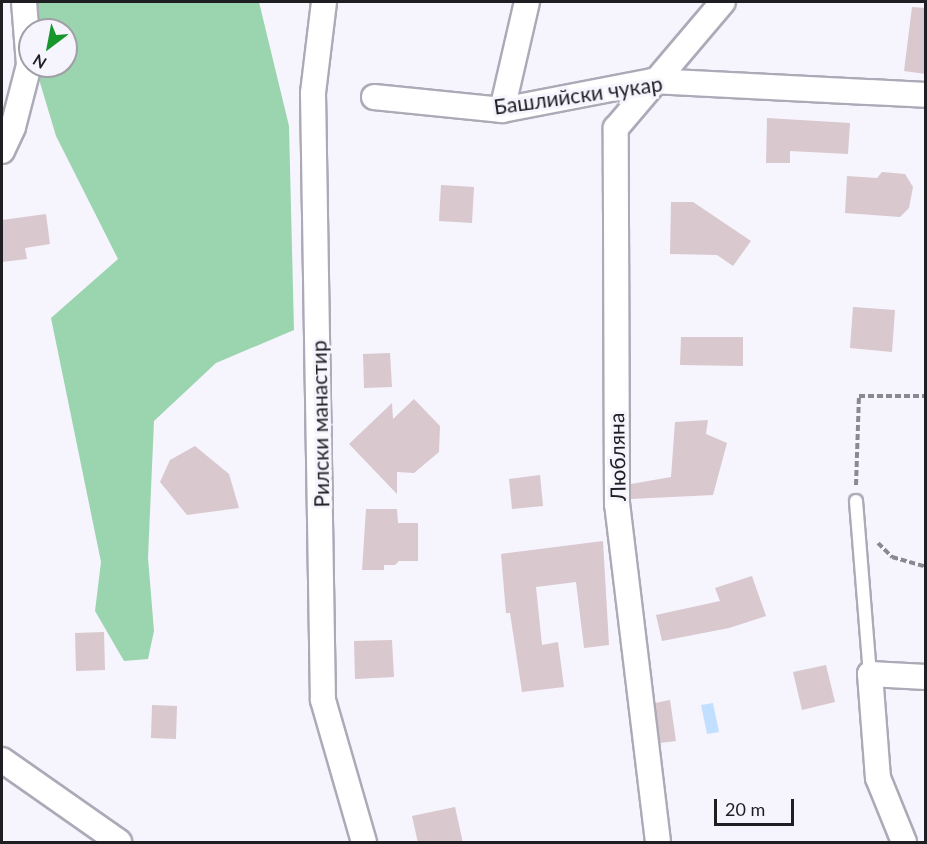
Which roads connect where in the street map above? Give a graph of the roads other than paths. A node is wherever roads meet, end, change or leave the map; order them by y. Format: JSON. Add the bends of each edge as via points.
{"nodes":[{"id":1,"x":24,"y":2,"type":"edge"},
{"id":2,"x":324,"y":2,"type":"edge"},
{"id":3,"x":527,"y":2,"type":"edge"},
{"id":4,"x":723,"y":2,"type":"edge"},
{"id":5,"x":652,"y":81,"type":"junction"},
{"id":6,"x":926,"y":95,"type":"edge"},
{"id":7,"x":374,"y":97,"type":"dead end"},
{"id":8,"x":502,"y":110,"type":"junction"},
{"id":9,"x":2,"y":151,"type":"edge"},
{"id":10,"x":856,"y":501,"type":"road end"},
{"id":11,"x":870,"y":674,"type":"junction"},
{"id":12,"x":926,"y":677,"type":"edge"},
{"id":13,"x":2,"y":760,"type":"edge"},
{"id":14,"x":119,"y":843,"type":"edge"},
{"id":15,"x":364,"y":843,"type":"edge"},
{"id":16,"x":657,"y":843,"type":"edge"},
{"id":17,"x":904,"y":843,"type":"edge"}],
"edges":[{"from":1,"to":9,"type":"street","via":[[29,65],[13,127]]},
{"from":2,"to":15,"type":"street","name":"Рилски манастир","via":[[313,93],[323,700]]},
{"from":3,"to":8,"type":"street"},
{"from":4,"to":5,"type":"street","name":"Любляна"},
{"from":5,"to":6,"type":"street","name":"Башлийски чукар"},
{"from":5,"to":8,"type":"street","name":"Башлийски чукар"},
{"from":5,"to":16,"type":"street","name":"Любляна","via":[[616,128],[617,505]]},
{"from":7,"to":8,"type":"street","name":"Башлийски чукар"},
{"from":10,"to":11,"type":"lane"},
{"from":11,"to":12,"type":"street"},
{"from":11,"to":17,"type":"street","via":[[878,778]]},
{"from":13,"to":14,"type":"street"}]}
